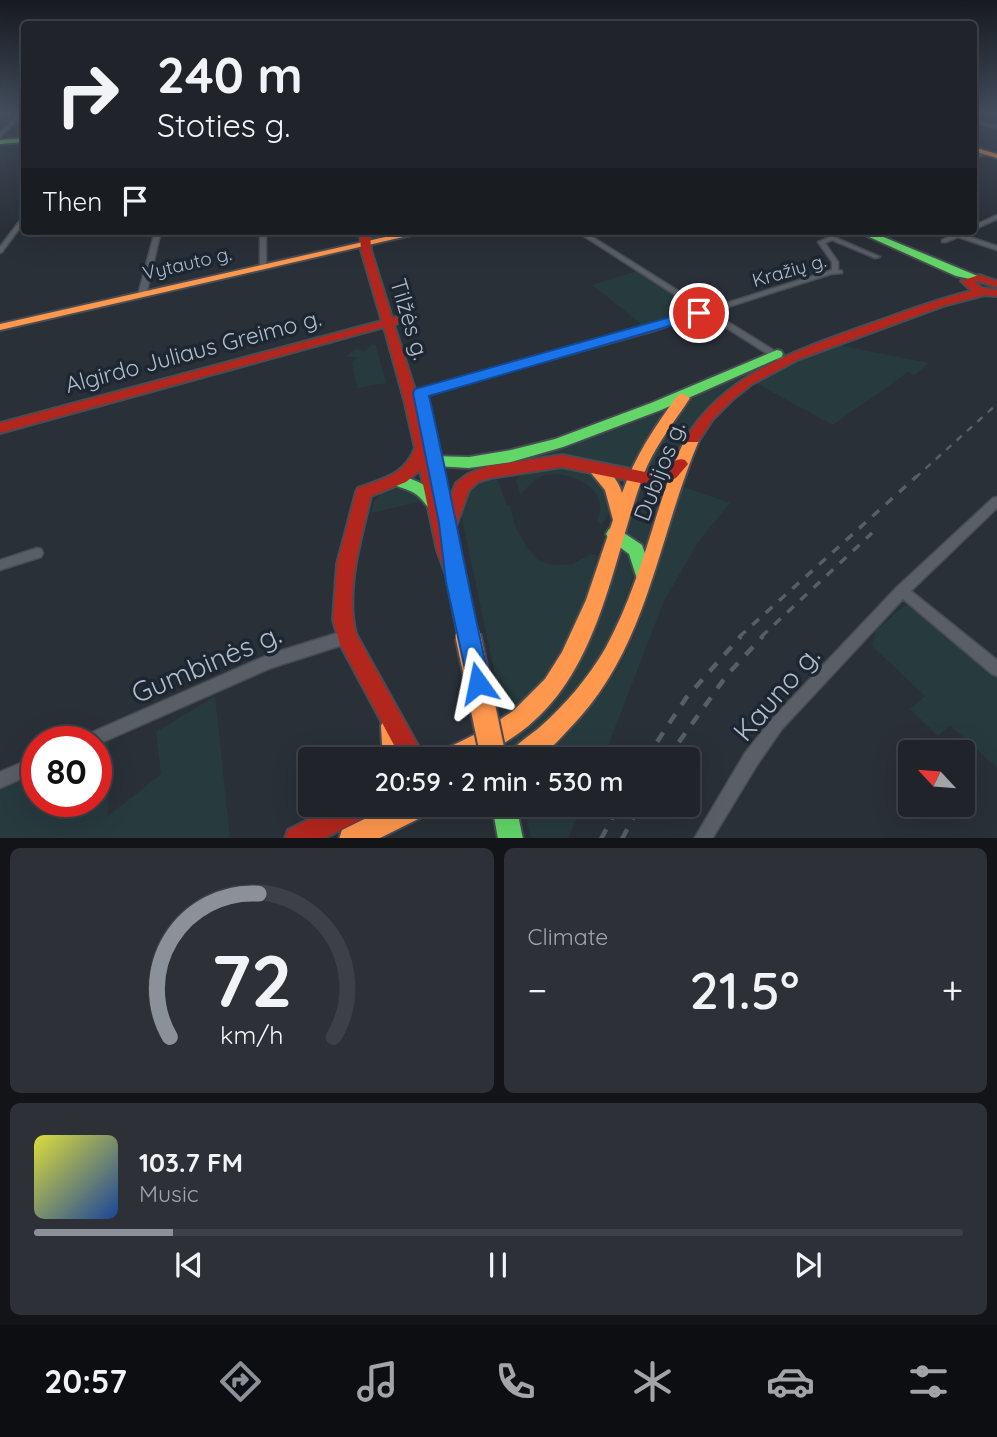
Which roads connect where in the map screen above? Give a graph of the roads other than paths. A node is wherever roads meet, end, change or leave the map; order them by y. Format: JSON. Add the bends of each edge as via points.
{"nodes":[{"id":1,"x":997,"y":217,"type":"edge"},
{"id":2,"x":21,"y":223,"type":"edge"},
{"id":3,"x":977,"y":226,"type":"edge"},
{"id":4,"x":157,"y":235,"type":"edge"},
{"id":5,"x":263,"y":235,"type":"edge"},
{"id":6,"x":387,"y":235,"type":"edge"},
{"id":7,"x":585,"y":235,"type":"edge"},
{"id":8,"x":865,"y":235,"type":"edge"},
{"id":9,"x":871,"y":235,"type":"edge"},
{"id":10,"x":957,"y":235,"type":"joint"},
{"id":11,"x":369,"y":237,"type":"edge"},
{"id":12,"x":944,"y":241,"type":"dead end"},
{"id":13,"x":997,"y":248,"type":"edge"},
{"id":14,"x":0,"y":251,"type":"edge"},
{"id":15,"x":877,"y":257,"type":"dead end"},
{"id":16,"x":263,"y":268,"type":"junction"},
{"id":17,"x":983,"y":283,"type":"edge"},
{"id":18,"x":142,"y":295,"type":"junction"},
{"id":19,"x":706,"y":311,"type":"junction"},
{"id":20,"x":393,"y":320,"type":"junction"},
{"id":21,"x":0,"y":327,"type":"edge"},
{"id":22,"x":780,"y":358,"type":"junction"},
{"id":23,"x":421,"y":393,"type":"junction"},
{"id":24,"x":687,"y":394,"type":"junction"},
{"id":25,"x":0,"y":428,"type":"edge"},
{"id":26,"x":423,"y":447,"type":"junction"},
{"id":27,"x":436,"y":460,"type":"junction"},
{"id":28,"x":682,"y":461,"type":"junction"},
{"id":29,"x":503,"y":463,"type":"junction"},
{"id":30,"x":594,"y":467,"type":"junction"},
{"id":31,"x":633,"y":477,"type":"junction"},
{"id":32,"x":400,"y":481,"type":"junction"},
{"id":33,"x":997,"y":501,"type":"edge"},
{"id":34,"x":435,"y":504,"type":"junction"},
{"id":35,"x":449,"y":523,"type":"junction"},
{"id":36,"x":616,"y":528,"type":"junction"},
{"id":37,"x":37,"y":553,"type":"dead end"},
{"id":38,"x":0,"y":565,"type":"edge"},
{"id":39,"x":644,"y":579,"type":"junction"},
{"id":40,"x":457,"y":582,"type":"junction"},
{"id":41,"x":902,"y":591,"type":"junction"},
{"id":42,"x":347,"y":637,"type":"junction"},
{"id":43,"x":997,"y":668,"type":"edge"},
{"id":44,"x":391,"y":720,"type":"junction"},
{"id":45,"x":112,"y":731,"type":"edge"},
{"id":46,"x":394,"y":747,"type":"edge"},
{"id":47,"x":407,"y":747,"type":"edge"},
{"id":48,"x":473,"y":747,"type":"edge"},
{"id":49,"x":491,"y":747,"type":"edge"},
{"id":50,"x":533,"y":747,"type":"edge"},
{"id":51,"x":21,"y":771,"type":"edge"},
{"id":52,"x":0,"y":780,"type":"edge"},
{"id":53,"x":338,"y":817,"type":"edge"},
{"id":54,"x":394,"y":817,"type":"edge"},
{"id":55,"x":507,"y":817,"type":"edge"},
{"id":56,"x":297,"y":838,"type":"edge"},
{"id":57,"x":351,"y":838,"type":"edge"},
{"id":58,"x":511,"y":838,"type":"edge"},
{"id":59,"x":702,"y":838,"type":"edge"}],
"edges":[{"from":1,"to":3,"type":"street"},
{"from":2,"to":14,"type":"street"},
{"from":4,"to":18,"type":"street"},
{"from":5,"to":16,"type":"street"},
{"from":6,"to":11,"type":"main road","name":"Vytauto g."},
{"from":7,"to":19,"type":"street"},
{"from":8,"to":17,"type":"main road"},
{"from":9,"to":17,"type":"main road"},
{"from":10,"to":12,"type":"street"},
{"from":10,"to":13,"type":"street"},
{"from":11,"to":16,"type":"main road","name":"Vytauto g."},
{"from":11,"to":20,"type":"main road","name":"Tilžės g."},
{"from":15,"to":19,"type":"street","name":"Kražių g.","via":[[835,237],[825,240],[821,242],[837,272]]},
{"from":16,"to":18,"type":"main road","name":"Vytauto g."},
{"from":17,"to":22,"type":"main road","name":"Dubijos g.","via":[[935,305]]},
{"from":18,"to":21,"type":"main road","name":"Vytauto g."},
{"from":19,"to":22,"type":"street"},
{"from":19,"to":23,"type":"street","name":"Kražių g."},
{"from":20,"to":23,"type":"main road","name":"Tilžės g."},
{"from":20,"to":25,"type":"main road","name":"Algirdo Juliaus Greimo g."},
{"from":20,"to":26,"type":"main road","name":"Tilžės g."},
{"from":22,"to":24,"type":"main road","name":"Dubijos g."},
{"from":22,"to":28,"type":"main road","name":"Dubijos g.","via":[[712,409]]},
{"from":23,"to":27,"type":"main road","name":"Tilžės g."},
{"from":24,"to":29,"type":"main road","name":"Dubijos g."},
{"from":24,"to":31,"type":"main road","name":"Dubijos g.","via":[[653,436]]},
{"from":26,"to":32,"type":"main road","via":[[416,469]]},
{"from":26,"to":34,"type":"main road","name":"Tilžės g."},
{"from":27,"to":29,"type":"main road","name":"Dubijos g."},
{"from":27,"to":35,"type":"main road","name":"Tilžės g."},
{"from":28,"to":31,"type":"main road","via":[[663,478]]},
{"from":28,"to":39,"type":"main road","name":"Dubijos g."},
{"from":29,"to":30,"type":"main road","name":"Dubijos g.","via":[[548,461]]},
{"from":29,"to":35,"type":"main road","name":"Dubijos g.","via":[[463,487]]},
{"from":30,"to":31,"type":"main road","name":"Dubijos g."},
{"from":30,"to":36,"type":"main road","via":[[615,491]]},
{"from":31,"to":36,"type":"main road","name":"Dubijos g."},
{"from":32,"to":34,"type":"main road","via":[[421,489]]},
{"from":32,"to":42,"type":"main road","via":[[364,492],[343,587],[341,616]]},
{"from":33,"to":41,"type":"street","name":"Kauno g."},
{"from":34,"to":40,"type":"main road","name":"Tilžės g."},
{"from":35,"to":40,"type":"main road","name":"Tilžės g."},
{"from":36,"to":39,"type":"main road","via":[[639,552]]},
{"from":36,"to":48,"type":"main road","name":"Dubijos g.","via":[[591,618],[552,688],[503,732]]},
{"from":37,"to":38,"type":"street"},
{"from":39,"to":50,"type":"main road","name":"Dubijos g.","via":[[605,674],[569,719]]},
{"from":40,"to":49,"type":"main road","name":"Tilžės g.","bridge":true},
{"from":41,"to":43,"type":"street"},
{"from":41,"to":59,"type":"street","name":"Kauno g.","via":[[778,724]]},
{"from":42,"to":44,"type":"main road"},
{"from":42,"to":45,"type":"street","name":"Gumbinės g.","via":[[270,661]]},
{"from":44,"to":46,"type":"main road"},
{"from":44,"to":47,"type":"main road"},
{"from":51,"to":52,"type":"street"},
{"from":53,"to":56,"type":"main road"},
{"from":54,"to":57,"type":"main road"},
{"from":55,"to":58,"type":"main road"}]}
